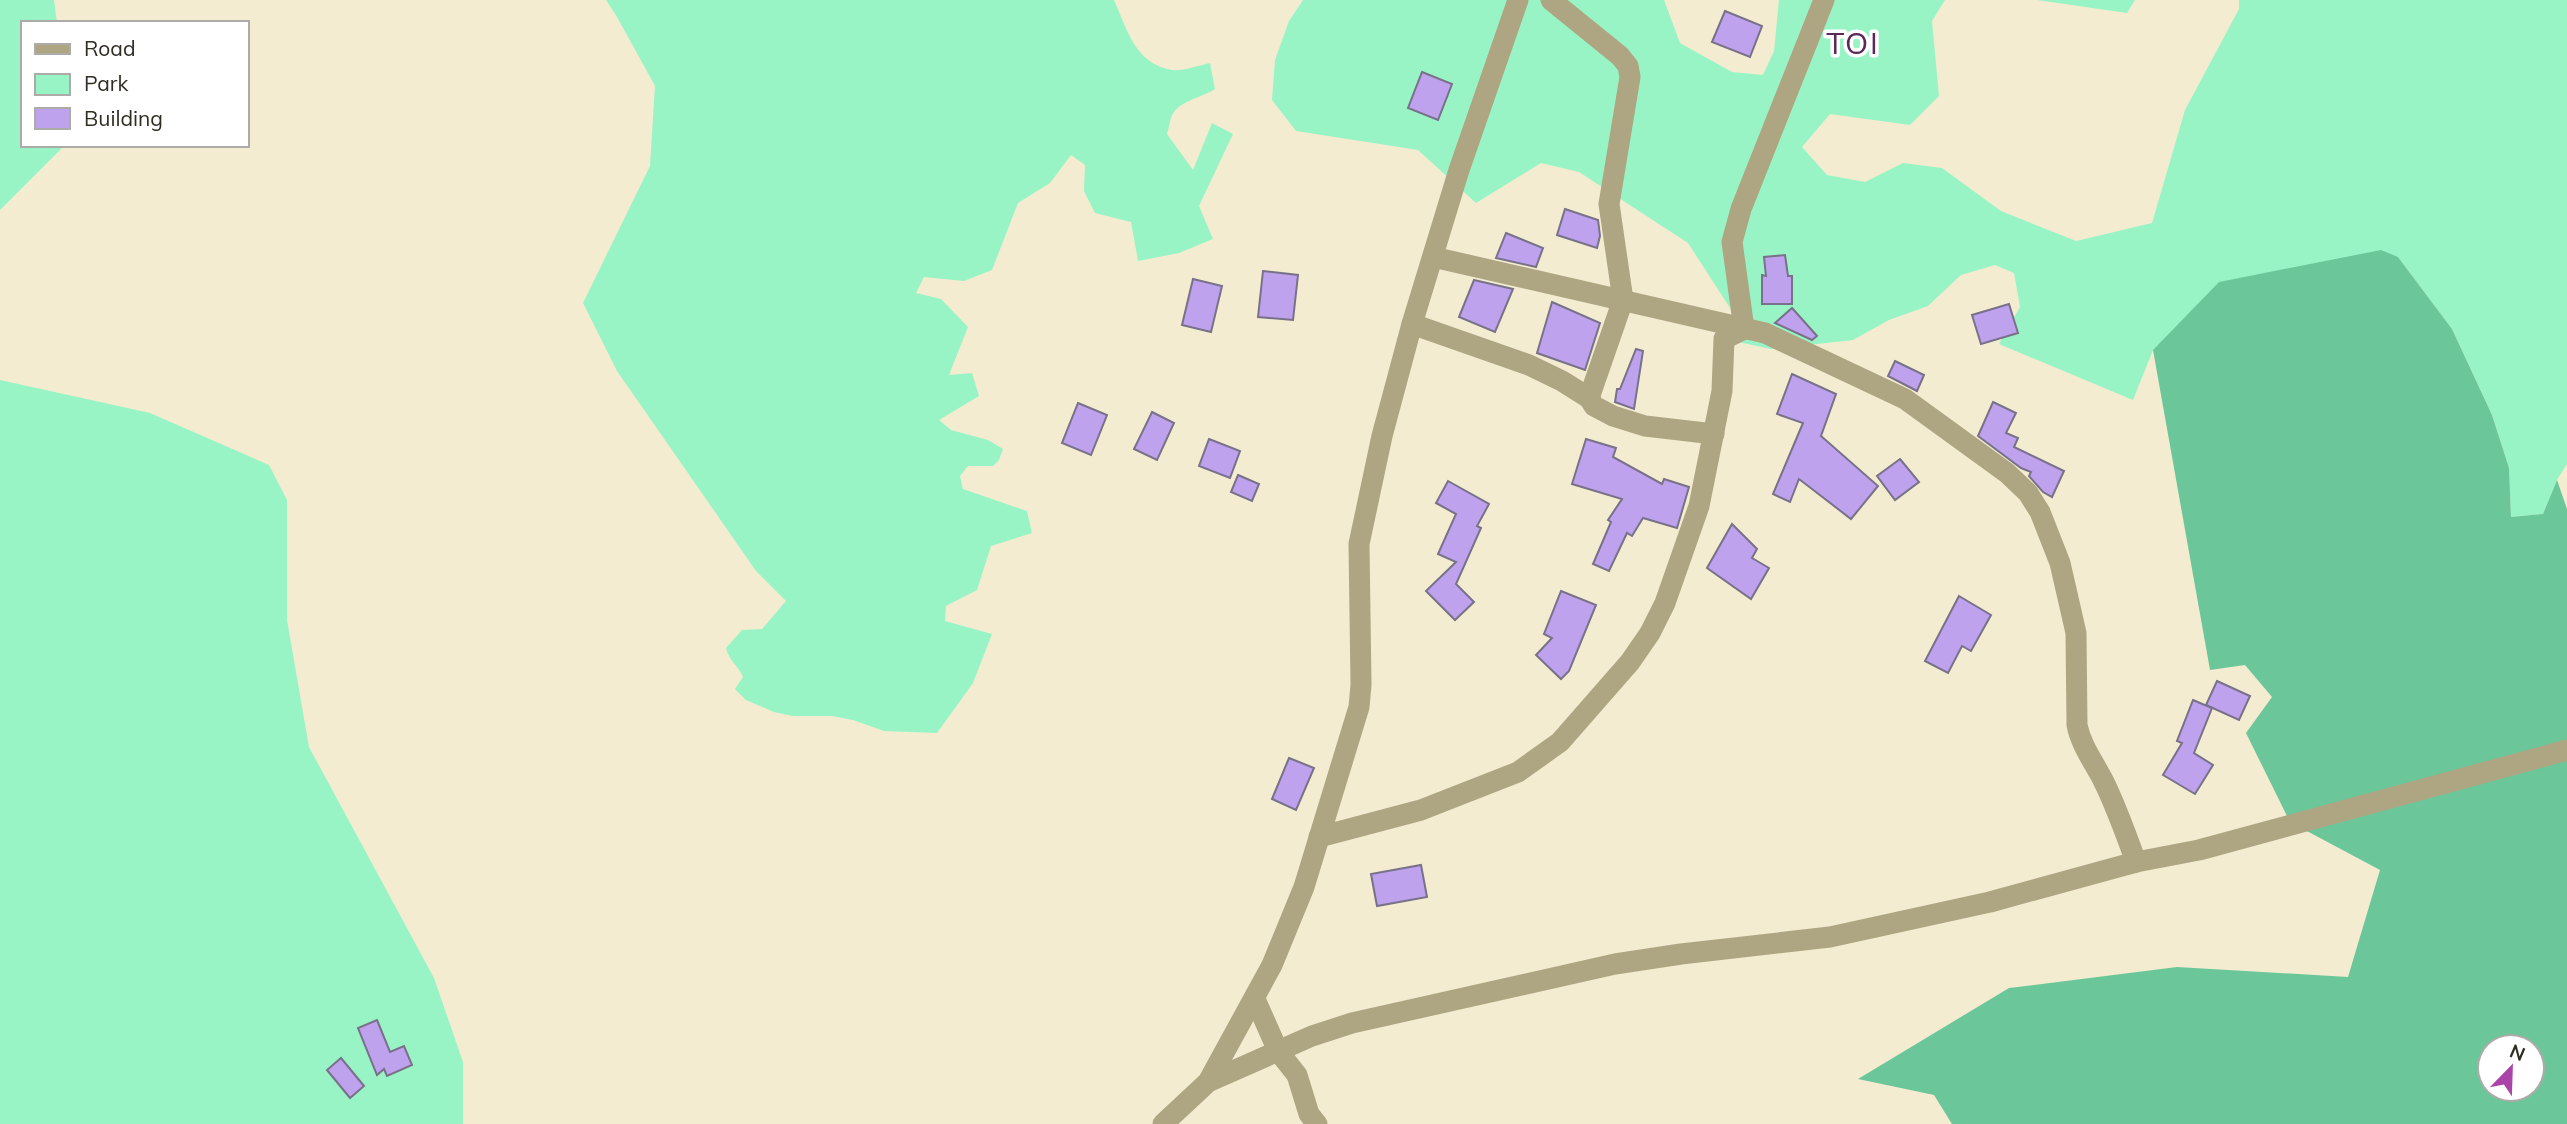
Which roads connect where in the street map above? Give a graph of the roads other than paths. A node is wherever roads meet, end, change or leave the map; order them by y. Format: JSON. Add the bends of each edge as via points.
{"nodes":[{"id":1,"x":1518,"y":0,"type":"edge"},
{"id":2,"x":1551,"y":0,"type":"edge"},
{"id":3,"x":1824,"y":0,"type":"edge"},
{"id":4,"x":1433,"y":257,"type":"junction"},
{"id":5,"x":1623,"y":300,"type":"junction"},
{"id":6,"x":1412,"y":324,"type":"junction"},
{"id":7,"x":1744,"y":329,"type":"junction"},
{"id":8,"x":1589,"y":398,"type":"junction"},
{"id":9,"x":1714,"y":434,"type":"junction"},
{"id":10,"x":2567,"y":750,"type":"edge"},
{"id":11,"x":1320,"y":837,"type":"junction"},
{"id":12,"x":2136,"y":862,"type":"junction"},
{"id":13,"x":1255,"y":999,"type":"junction"},
{"id":14,"x":1278,"y":1051,"type":"junction"},
{"id":15,"x":1208,"y":1082,"type":"junction"},
{"id":16,"x":1163,"y":1124,"type":"edge"},
{"id":17,"x":1317,"y":1124,"type":"edge"}],
"edges":[{"from":1,"to":4,"type":"street"},
{"from":2,"to":5,"type":"street","via":[[1628,65],[1630,77],[1609,204]]},
{"from":3,"to":7,"type":"street","via":[[1732,242]]},
{"from":4,"to":5,"type":"street"},
{"from":4,"to":6,"type":"street"},
{"from":5,"to":7,"type":"street"},
{"from":5,"to":8,"type":"street"},
{"from":6,"to":8,"type":"street","via":[[1529,365]]},
{"from":6,"to":11,"type":"street","via":[[1359,544],[1359,707]]},
{"from":7,"to":9,"type":"street","via":[[1724,339],[1724,375]]},
{"from":7,"to":12,"type":"street","via":[[1765,332],[1905,399],[2007,472],[2028,493],[2060,563],[2076,633],[2080,739],[2103,780]]},
{"from":8,"to":9,"type":"street","via":[[1594,406],[1644,426]]},
{"from":9,"to":11,"type":"street","via":[[1699,506],[1650,633],[1560,741],[1518,772],[1495,782],[1421,810]]},
{"from":10,"to":12,"type":"street","via":[[2199,850]]},
{"from":11,"to":13,"type":"street","via":[[1304,887]]},
{"from":12,"to":14,"type":"street","via":[[1990,902],[1830,937],[1681,954],[1557,976],[1352,1023]]},
{"from":13,"to":14,"type":"street"},
{"from":13,"to":15,"type":"street"},
{"from":14,"to":15,"type":"street"},
{"from":14,"to":17,"type":"street","via":[[1297,1074],[1309,1114]]},
{"from":15,"to":16,"type":"street"}]}
